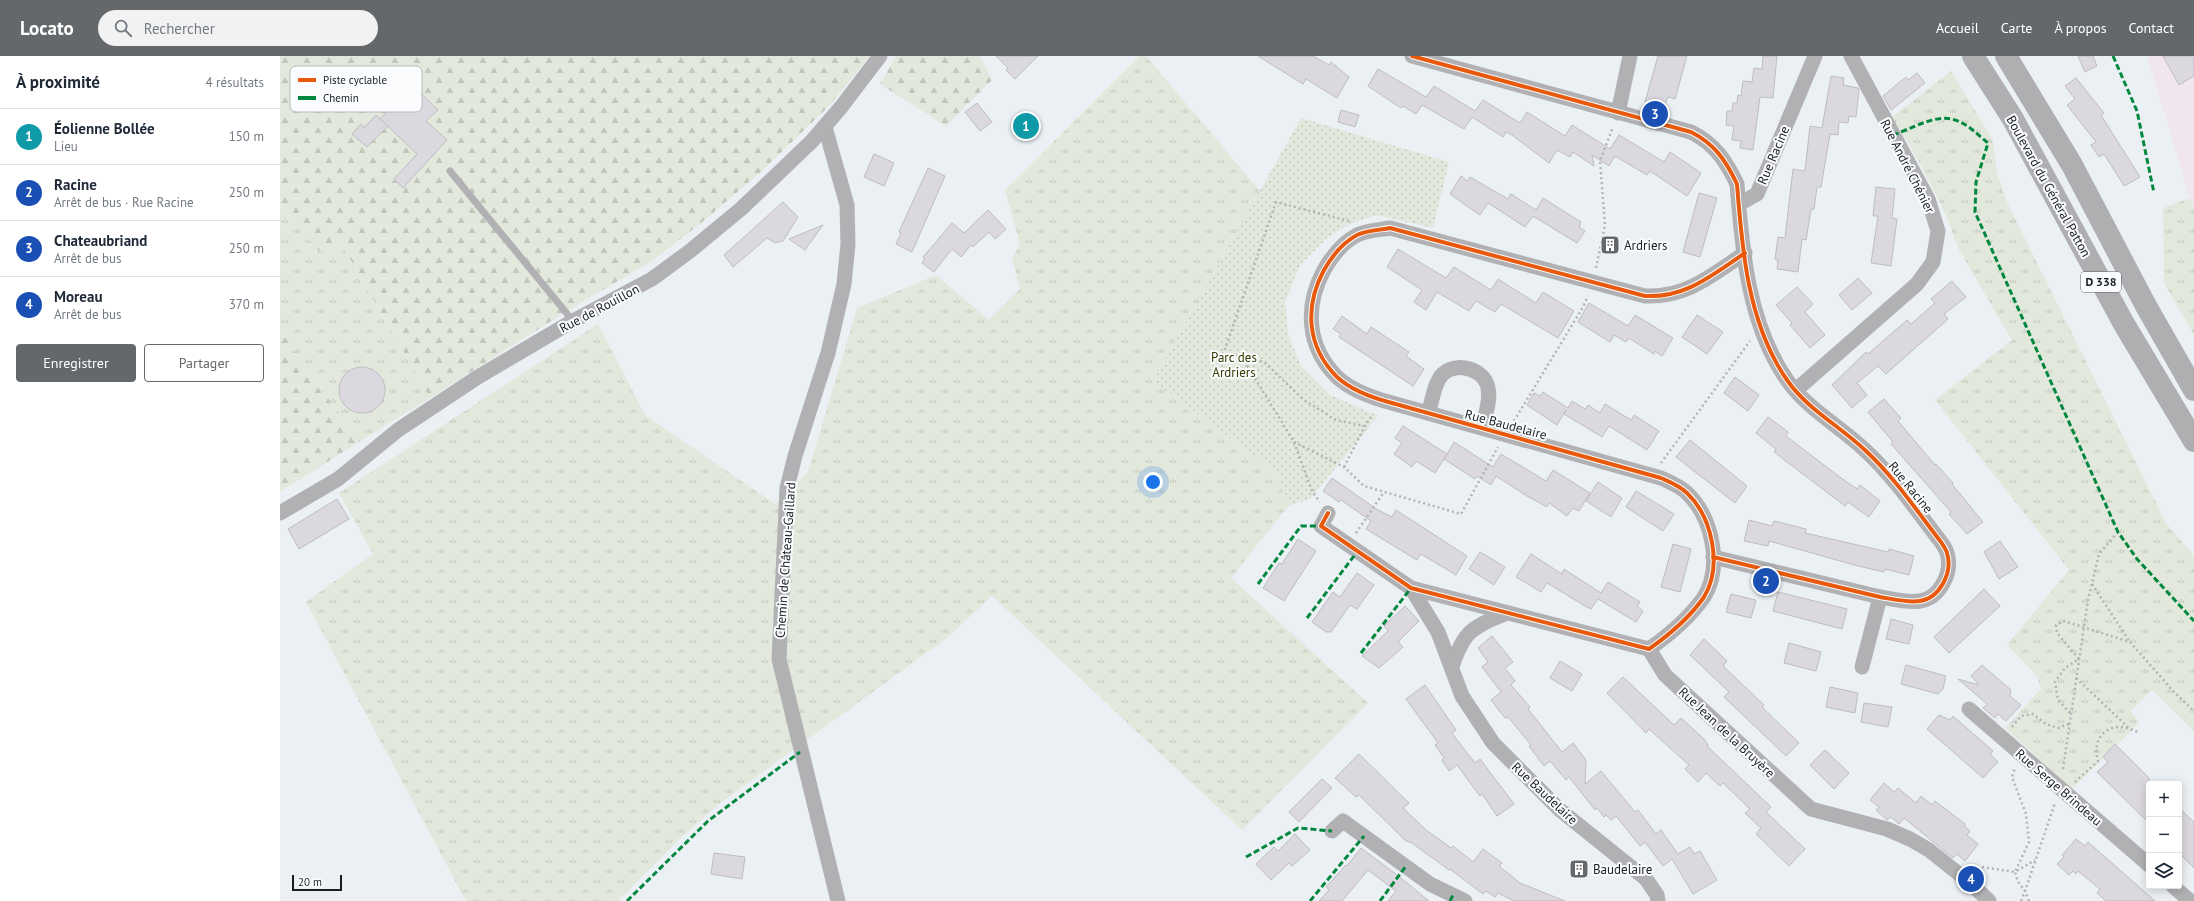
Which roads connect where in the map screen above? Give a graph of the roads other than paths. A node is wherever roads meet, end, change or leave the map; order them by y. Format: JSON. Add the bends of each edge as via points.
{"nodes":[{"id":1,"x":880,"y":56,"type":"edge"},
{"id":2,"x":1412,"y":56,"type":"edge"},
{"id":3,"x":1630,"y":56,"type":"edge"},
{"id":4,"x":1815,"y":56,"type":"edge"},
{"id":5,"x":1851,"y":56,"type":"edge"},
{"id":6,"x":1958,"y":56,"type":"edge"},
{"id":7,"x":1973,"y":56,"type":"edge"},
{"id":8,"x":2006,"y":56,"type":"edge"},
{"id":9,"x":1618,"y":113,"type":"junction"},
{"id":10,"x":2013,"y":119,"type":"junction"},
{"id":11,"x":825,"y":127,"type":"junction"},
{"id":12,"x":450,"y":171,"type":"dead end"},
{"id":13,"x":1739,"y":204,"type":"junction"},
{"id":14,"x":1745,"y":253,"type":"junction"},
{"id":15,"x":573,"y":320,"type":"junction"},
{"id":16,"x":1796,"y":390,"type":"junction"},
{"id":17,"x":2194,"y":390,"type":"edge"},
{"id":18,"x":1428,"y":413,"type":"junction"},
{"id":19,"x":1482,"y":428,"type":"junction"},
{"id":20,"x":2194,"y":441,"type":"edge"},
{"id":21,"x":280,"y":513,"type":"edge"},
{"id":22,"x":1328,"y":513,"type":"road end"},
{"id":23,"x":1713,"y":557,"type":"junction"},
{"id":24,"x":1412,"y":588,"type":"junction"},
{"id":25,"x":1880,"y":597,"type":"junction"},
{"id":26,"x":1508,"y":613,"type":"junction"},
{"id":27,"x":1649,"y":649,"type":"junction"},
{"id":28,"x":1452,"y":667,"type":"junction"},
{"id":29,"x":1862,"y":667,"type":"dead end"},
{"id":30,"x":1970,"y":709,"type":"dead end"},
{"id":31,"x":1332,"y":830,"type":"dead end"},
{"id":32,"x":2146,"y":862,"type":"edge"},
{"id":33,"x":2176,"y":889,"type":"edge"},
{"id":34,"x":838,"y":901,"type":"edge"},
{"id":35,"x":1465,"y":901,"type":"edge"},
{"id":36,"x":1658,"y":901,"type":"edge"},
{"id":37,"x":1989,"y":901,"type":"edge"},
{"id":38,"x":2190,"y":901,"type":"edge"}],
"edges":[{"from":1,"to":11,"type":"street","name":"Rue de Rouillon"},
{"from":2,"to":9,"type":"street"},
{"from":3,"to":9,"type":"street"},
{"from":4,"to":13,"type":"street","name":"Rue Racine","via":[[1756,194]]},
{"from":5,"to":16,"type":"street","name":"Rue André Chénier","via":[[1928,199],[1938,231],[1933,262],[1917,284]]},
{"from":6,"to":10,"type":"highway","via":[[1984,99]]},
{"from":7,"to":10,"type":"highway","name":"Boulevard du Général Patton","number":"D 338"},
{"from":8,"to":17,"type":"highway","name":"Boulevard du Général Patton","number":"D 338","via":[[2072,165],[2111,242]]},
{"from":9,"to":13,"type":"street","via":[[1691,132],[1706,140],[1718,152],[1732,174],[1737,184]]},
{"from":10,"to":20,"type":"highway","name":"Boulevard du Général Patton","number":"D 338","via":[[2124,324]]},
{"from":11,"to":15,"type":"street","name":"Rue de Rouillon","via":[[770,182],[690,250],[652,279]]},
{"from":11,"to":34,"type":"street","name":"Chemin de Château-Gaillard","via":[[846,205],[848,244],[844,284],[828,353],[787,488],[779,659]]},
{"from":12,"to":15,"type":"lane"},
{"from":13,"to":14,"type":"street","name":"Rue Racine"},
{"from":14,"to":16,"type":"street","name":"Rue Racine","via":[[1760,328],[1780,369]]},
{"from":14,"to":18,"type":"street","name":"Rue Baudelaire","via":[[1682,292],[1662,297],[1624,292],[1390,228],[1358,234],[1341,246],[1328,262],[1320,278],[1312,299],[1310,314],[1313,340],[1318,352],[1338,377],[1353,388],[1383,401]]},
{"from":15,"to":21,"type":"street","name":"Rue de Rouillon","via":[[478,377],[404,426],[338,479]]},
{"from":16,"to":25,"type":"street","name":"Rue Racine","via":[[1821,415],[1879,463],[1912,503],[1947,553],[1949,564],[1946,576],[1943,585],[1934,596],[1921,601]]},
{"from":18,"to":19,"type":"street","name":"Rue Baudelaire"},
{"from":18,"to":19,"type":"street","name":"Rue Baudelaire","via":[[1438,380],[1447,370],[1466,368],[1484,379],[1488,387],[1489,397]]},
{"from":19,"to":23,"type":"street","name":"Rue Baudelaire","via":[[1661,478],[1676,485],[1692,498],[1706,520]]},
{"from":22,"to":24,"type":"street","name":"Rue Baudelaire","via":[[1320,526]]},
{"from":23,"to":25,"type":"street","name":"Rue Racine"},
{"from":23,"to":27,"type":"street","name":"Rue Baudelaire","via":[[1712,574],[1704,596],[1690,614]]},
{"from":24,"to":26,"type":"street","name":"Rue Baudelaire"},
{"from":24,"to":28,"type":"street","name":"Rue Baudelaire","via":[[1438,632]]},
{"from":25,"to":29,"type":"street"},
{"from":26,"to":27,"type":"street","name":"Rue Baudelaire"},
{"from":26,"to":28,"type":"street","via":[[1476,626],[1459,647]]},
{"from":27,"to":37,"type":"street","name":"Rue Jean de la Bruyère","via":[[1666,675],[1811,809],[1887,829],[1910,839],[1969,882]]},
{"from":28,"to":36,"type":"street","name":"Rue Baudelaire","via":[[1462,696],[1493,743],[1560,810],[1646,879]]},
{"from":30,"to":32,"type":"street","name":"Rue Serge Brindeau"},
{"from":31,"to":35,"type":"street","via":[[1343,820],[1430,884]]},
{"from":33,"to":38,"type":"street"}]}
